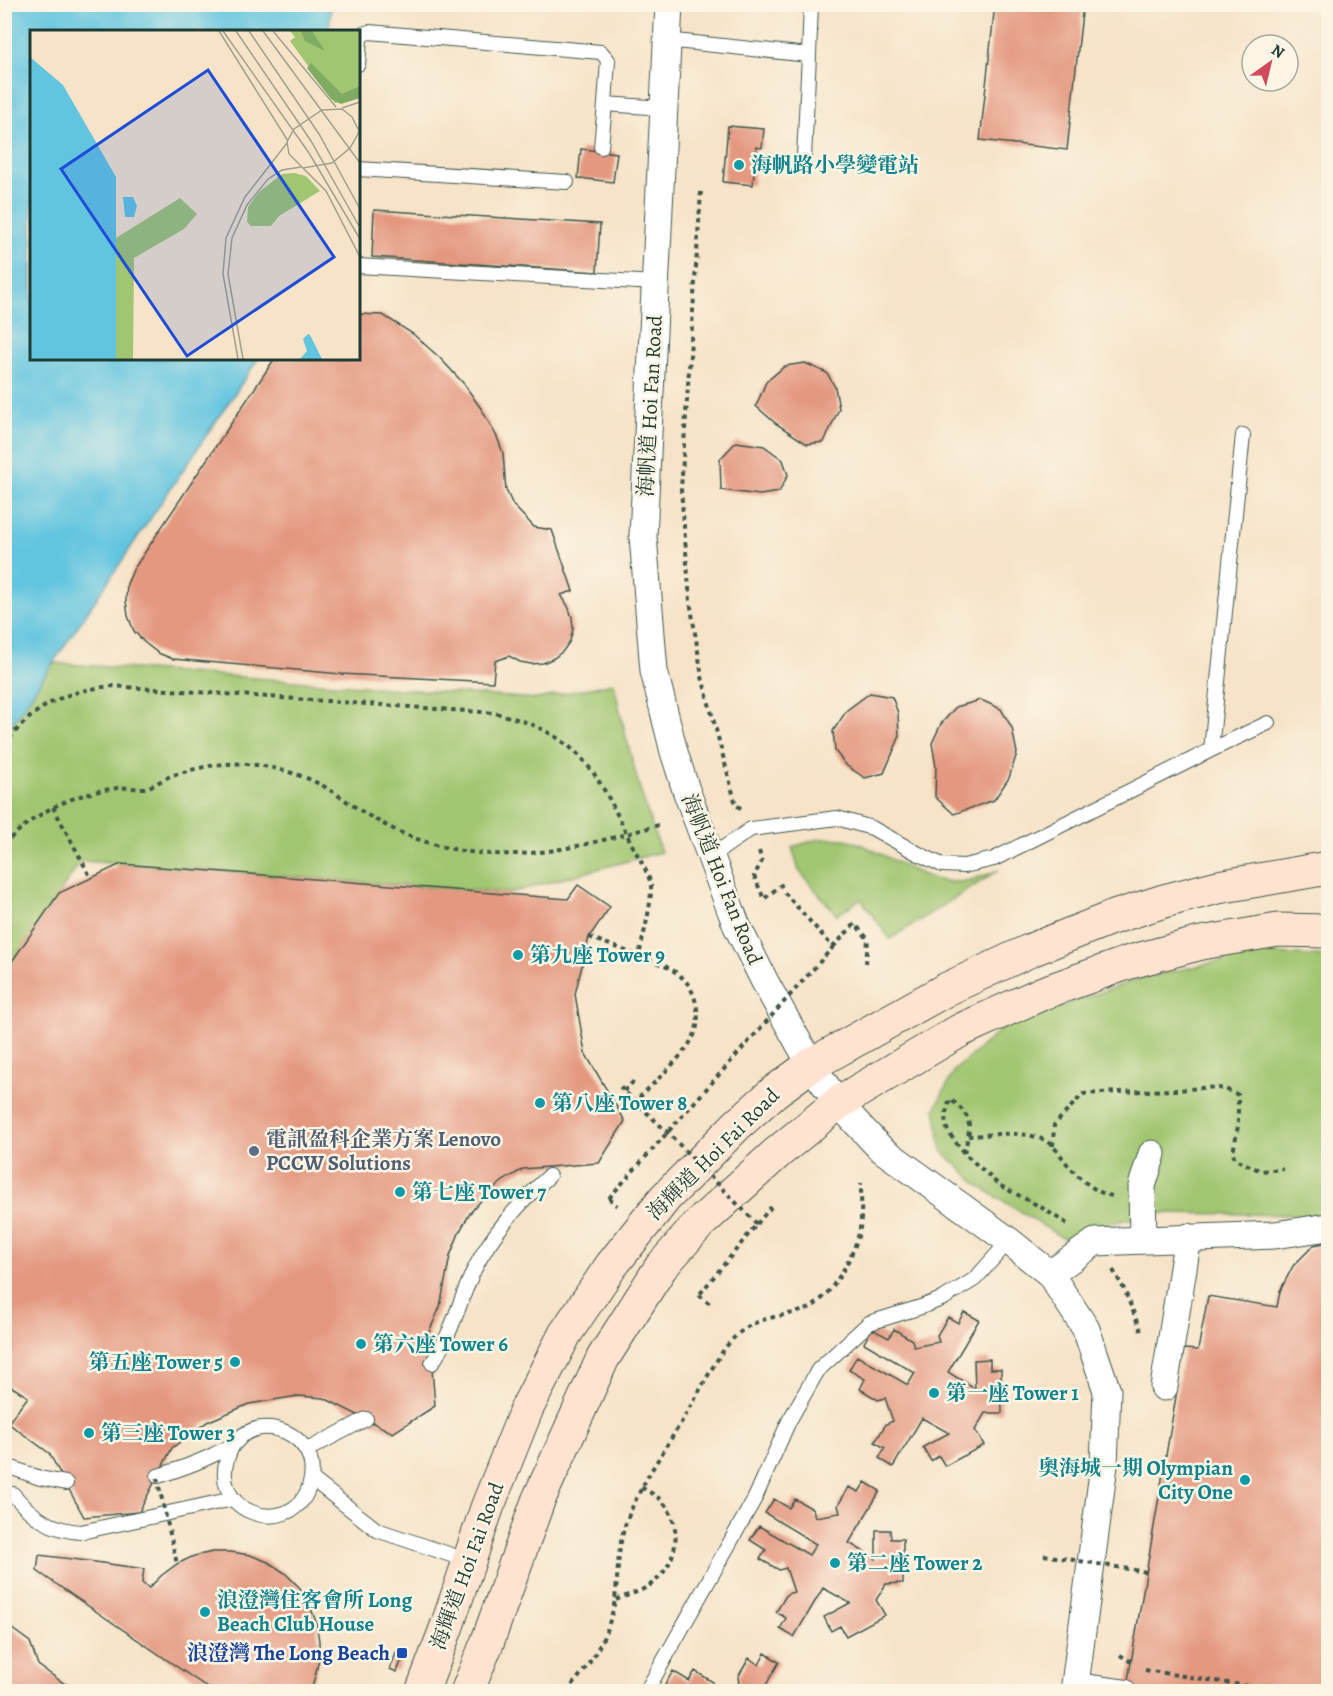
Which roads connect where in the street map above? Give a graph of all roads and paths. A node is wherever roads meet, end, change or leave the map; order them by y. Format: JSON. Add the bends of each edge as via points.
{"nodes":[{"id":1,"x":669,"y":4,"type":"edge"},
{"id":2,"x":811,"y":4,"type":"edge"},
{"id":3,"x":360,"y":39,"type":"edge"},
{"id":4,"x":666,"y":40,"type":"junction"},
{"id":5,"x":808,"y":55,"type":"junction"},
{"id":6,"x":605,"y":104,"type":"junction"},
{"id":7,"x":663,"y":108,"type":"junction"},
{"id":8,"x":602,"y":147,"type":"dead end"},
{"id":9,"x":804,"y":157,"type":"dead end"},
{"id":10,"x":360,"y":169,"type":"edge"},
{"id":11,"x":567,"y":182,"type":"dead end"},
{"id":12,"x":701,"y":192,"type":"dead end"},
{"id":13,"x":360,"y":266,"type":"edge"},
{"id":14,"x":656,"y":283,"type":"junction"},
{"id":15,"x":1243,"y":435,"type":"dead end"},
{"id":16,"x":1268,"y":723,"type":"dead end"},
{"id":17,"x":4,"y":746,"type":"edge"},
{"id":18,"x":1211,"y":750,"type":"junction"},
{"id":19,"x":53,"y":807,"type":"junction"},
{"id":20,"x":659,"y":825,"type":"dead end"},
{"id":21,"x":752,"y":829,"type":"junction"},
{"id":22,"x":627,"y":834,"type":"junction"},
{"id":23,"x":4,"y":845,"type":"edge"},
{"id":24,"x":710,"y":856,"type":"junction"},
{"id":25,"x":1329,"y":868,"type":"edge"},
{"id":26,"x":91,"y":878,"type":"dead end"},
{"id":27,"x":1329,"y":930,"type":"edge"},
{"id":28,"x":589,"y":937,"type":"dead end"},
{"id":29,"x":833,"y":947,"type":"junction"},
{"id":30,"x":639,"y":956,"type":"junction"},
{"id":31,"x":866,"y":963,"type":"dead end"},
{"id":32,"x":811,"y":1065,"type":"junction"},
{"id":33,"x":634,"y":1081,"type":"dead end"},
{"id":34,"x":620,"y":1087,"type":"dead end"},
{"id":35,"x":624,"y":1091,"type":"junction"},
{"id":36,"x":635,"y":1102,"type":"junction"},
{"id":37,"x":838,"y":1103,"type":"junction"},
{"id":38,"x":667,"y":1132,"type":"junction"},
{"id":39,"x":968,"y":1136,"type":"junction"},
{"id":40,"x":1053,"y":1146,"type":"junction"},
{"id":41,"x":964,"y":1153,"type":"junction"},
{"id":42,"x":1152,"y":1154,"type":"dead end"},
{"id":43,"x":1283,"y":1169,"type":"dead end"},
{"id":44,"x":549,"y":1176,"type":"dead end"},
{"id":45,"x":861,"y":1183,"type":"dead end"},
{"id":46,"x":1142,"y":1195,"type":"junction"},
{"id":47,"x":609,"y":1198,"type":"dead end"},
{"id":48,"x":771,"y":1207,"type":"dead end"},
{"id":49,"x":757,"y":1224,"type":"junction"},
{"id":50,"x":1329,"y":1227,"type":"edge"},
{"id":51,"x":1188,"y":1237,"type":"junction"},
{"id":52,"x":1143,"y":1239,"type":"junction"},
{"id":53,"x":1009,"y":1241,"type":"junction"},
{"id":54,"x":1095,"y":1242,"type":"junction"},
{"id":55,"x":1050,"y":1274,"type":"junction"},
{"id":56,"x":710,"y":1304,"type":"dead end"},
{"id":57,"x":1142,"y":1333,"type":"dead end"},
{"id":58,"x":432,"y":1363,"type":"dead end"},
{"id":59,"x":1164,"y":1388,"type":"dead end"},
{"id":60,"x":366,"y":1419,"type":"dead end"},
{"id":61,"x":233,"y":1445,"type":"junction"},
{"id":62,"x":307,"y":1450,"type":"junction"},
{"id":63,"x":4,"y":1465,"type":"edge"},
{"id":64,"x":157,"y":1477,"type":"joint"},
{"id":65,"x":312,"y":1479,"type":"junction"},
{"id":66,"x":66,"y":1483,"type":"dead end"},
{"id":67,"x":641,"y":1487,"type":"junction"},
{"id":68,"x":13,"y":1494,"type":"dead end"},
{"id":69,"x":233,"y":1499,"type":"junction"},
{"id":70,"x":1044,"y":1555,"type":"dead end"},
{"id":71,"x":469,"y":1561,"type":"junction"},
{"id":72,"x":177,"y":1564,"type":"dead end"},
{"id":73,"x":1146,"y":1572,"type":"dead end"},
{"id":74,"x":616,"y":1600,"type":"dead end"},
{"id":75,"x":1120,"y":1655,"type":"dead end"},
{"id":76,"x":1075,"y":1686,"type":"edge"},
{"id":77,"x":1127,"y":1687,"type":"dead end"},
{"id":78,"x":422,"y":1692,"type":"edge"},
{"id":79,"x":467,"y":1692,"type":"edge"},
{"id":80,"x":566,"y":1692,"type":"edge"},
{"id":81,"x":646,"y":1692,"type":"edge"},
{"id":82,"x":1286,"y":1692,"type":"edge"}],
"edges":[{"from":1,"to":4,"type":"street","name":"海帆道 Hoi Fan Road"},
{"from":2,"to":5,"type":"lane"},
{"from":3,"to":6,"type":"lane","via":[[369,32],[601,52],[608,60]]},
{"from":4,"to":5,"type":"lane"},
{"from":4,"to":7,"type":"street","name":"海帆道 Hoi Fan Road"},
{"from":5,"to":9,"type":"lane"},
{"from":6,"to":7,"type":"lane"},
{"from":6,"to":8,"type":"lane"},
{"from":7,"to":14,"type":"street","name":"海帆道 Hoi Fan Road"},
{"from":10,"to":11,"type":"lane"},
{"from":12,"to":21,"type":"path","via":[[681,489],[690,601],[702,677],[736,805],[748,814]]},
{"from":13,"to":14,"type":"lane"},
{"from":14,"to":24,"type":"street","name":"海帆道 Hoi Fan Road","via":[[643,536],[654,670],[674,752]]},
{"from":15,"to":18,"type":"lane"},
{"from":16,"to":18,"type":"lane"},
{"from":17,"to":22,"type":"path","via":[[16,729],[48,703],[79,691],[112,686],[495,713],[543,729],[582,758],[597,776]]},
{"from":18,"to":21,"type":"lane","via":[[994,859],[964,866],[942,865],[872,828],[837,818]]},
{"from":19,"to":22,"type":"path","via":[[98,791],[145,789],[193,769],[244,764],[314,781],[406,835],[464,851],[533,854]]},
{"from":19,"to":23,"type":"path"},
{"from":19,"to":26,"type":"path"},
{"from":20,"to":22,"type":"path"},
{"from":21,"to":24,"type":"lane"},
{"from":21,"to":29,"type":"path","bridge":true,"via":[[762,861],[754,876],[764,899],[781,885]]},
{"from":22,"to":30,"type":"path","via":[[652,886]]},
{"from":24,"to":32,"type":"street","name":"海帆道 Hoi Fan Road","via":[[736,924]]},
{"from":25,"to":32,"type":"street","name":"海輝道 Hoi Fai Road","via":[[1218,887],[1112,918],[947,989]]},
{"from":27,"to":37,"type":"street","name":"海輝道 Hoi Fai Road","via":[[1243,934],[1130,962],[961,1029]]},
{"from":28,"to":30,"type":"path"},
{"from":29,"to":31,"type":"path","via":[[855,924],[868,939]]},
{"from":29,"to":38,"type":"path","bridge":true},
{"from":30,"to":36,"type":"path","via":[[668,966],[680,975],[690,986],[698,1014],[691,1041]]},
{"from":32,"to":37,"type":"street","name":"海帆道 Hoi Fan Road"},
{"from":32,"to":71,"type":"street","name":"海輝道 Hoi Fai Road","via":[[729,1133],[665,1198],[611,1266],[566,1334],[527,1408]]},
{"from":33,"to":35,"type":"path"},
{"from":34,"to":35,"type":"path","bridge":true},
{"from":35,"to":36,"type":"path","bridge":true},
{"from":36,"to":38,"type":"path","bridge":true},
{"from":37,"to":53,"type":"street","name":"海帆道 Hoi Fan Road","via":[[880,1148]]},
{"from":37,"to":79,"type":"street","name":"海輝道 Hoi Fai Road","via":[[699,1224],[661,1267],[603,1358],[538,1501]]},
{"from":38,"to":47,"type":"path","bridge":true},
{"from":38,"to":49,"type":"path","bridge":true},
{"from":39,"to":40,"type":"path","via":[[1017,1133],[1041,1138]]},
{"from":39,"to":41,"type":"path"},
{"from":39,"to":41,"type":"path","via":[[965,1111],[950,1099],[945,1126]]},
{"from":40,"to":43,"type":"path","via":[[1054,1125],[1083,1094],[1210,1087],[1229,1089],[1238,1095],[1234,1159],[1261,1171]]},
{"from":40,"to":46,"type":"path","via":[[1086,1184],[1106,1195]]},
{"from":41,"to":54,"type":"path","via":[[999,1185]]},
{"from":42,"to":46,"type":"street"},
{"from":44,"to":58,"type":"lane","via":[[491,1241]]},
{"from":45,"to":67,"type":"path","via":[[860,1229],[838,1279],[821,1300],[805,1311],[776,1315],[750,1325],[727,1346]]},
{"from":46,"to":52,"type":"street"},
{"from":48,"to":49,"type":"path"},
{"from":49,"to":56,"type":"path","bridge":true,"via":[[699,1295]]},
{"from":50,"to":51,"type":"street","via":[[1275,1235]]},
{"from":51,"to":52,"type":"street"},
{"from":51,"to":59,"type":"street"},
{"from":52,"to":54,"type":"street"},
{"from":53,"to":55,"type":"street","name":"海帆道 Hoi Fan Road"},
{"from":53,"to":81,"type":"lane","via":[[975,1279],[944,1298],[868,1323],[818,1370],[789,1421],[755,1498]]},
{"from":54,"to":55,"type":"street"},
{"from":54,"to":57,"type":"path","via":[[1124,1289]]},
{"from":55,"to":76,"type":"street","name":"海帆道 Hoi Fan Road","via":[[1086,1329],[1107,1391],[1104,1465]]},
{"from":60,"to":62,"type":"lane"},
{"from":61,"to":62,"type":"lane","via":[[256,1429],[271,1428],[285,1431]]},
{"from":61,"to":64,"type":"lane"},
{"from":61,"to":69,"type":"lane","via":[[224,1472]]},
{"from":62,"to":65,"type":"lane"},
{"from":63,"to":66,"type":"lane"},
{"from":64,"to":72,"type":"path","bridge":true},
{"from":65,"to":69,"type":"lane","via":[[298,1504],[272,1516],[244,1509]]},
{"from":65,"to":71,"type":"lane","via":[[377,1530]]},
{"from":67,"to":74,"type":"path","via":[[660,1500],[674,1521],[675,1546],[670,1565],[650,1585]]},
{"from":67,"to":80,"type":"path","via":[[626,1523],[617,1562],[614,1606],[602,1643]]},
{"from":68,"to":69,"type":"lane","via":[[40,1521],[81,1532]]},
{"from":70,"to":73,"type":"path","bridge":true},
{"from":71,"to":78,"type":"street","name":"海輝道 Hoi Fai Road"},
{"from":75,"to":82,"type":"path","via":[[1149,1672]]},
{"from":76,"to":77,"type":"lane"}]}
